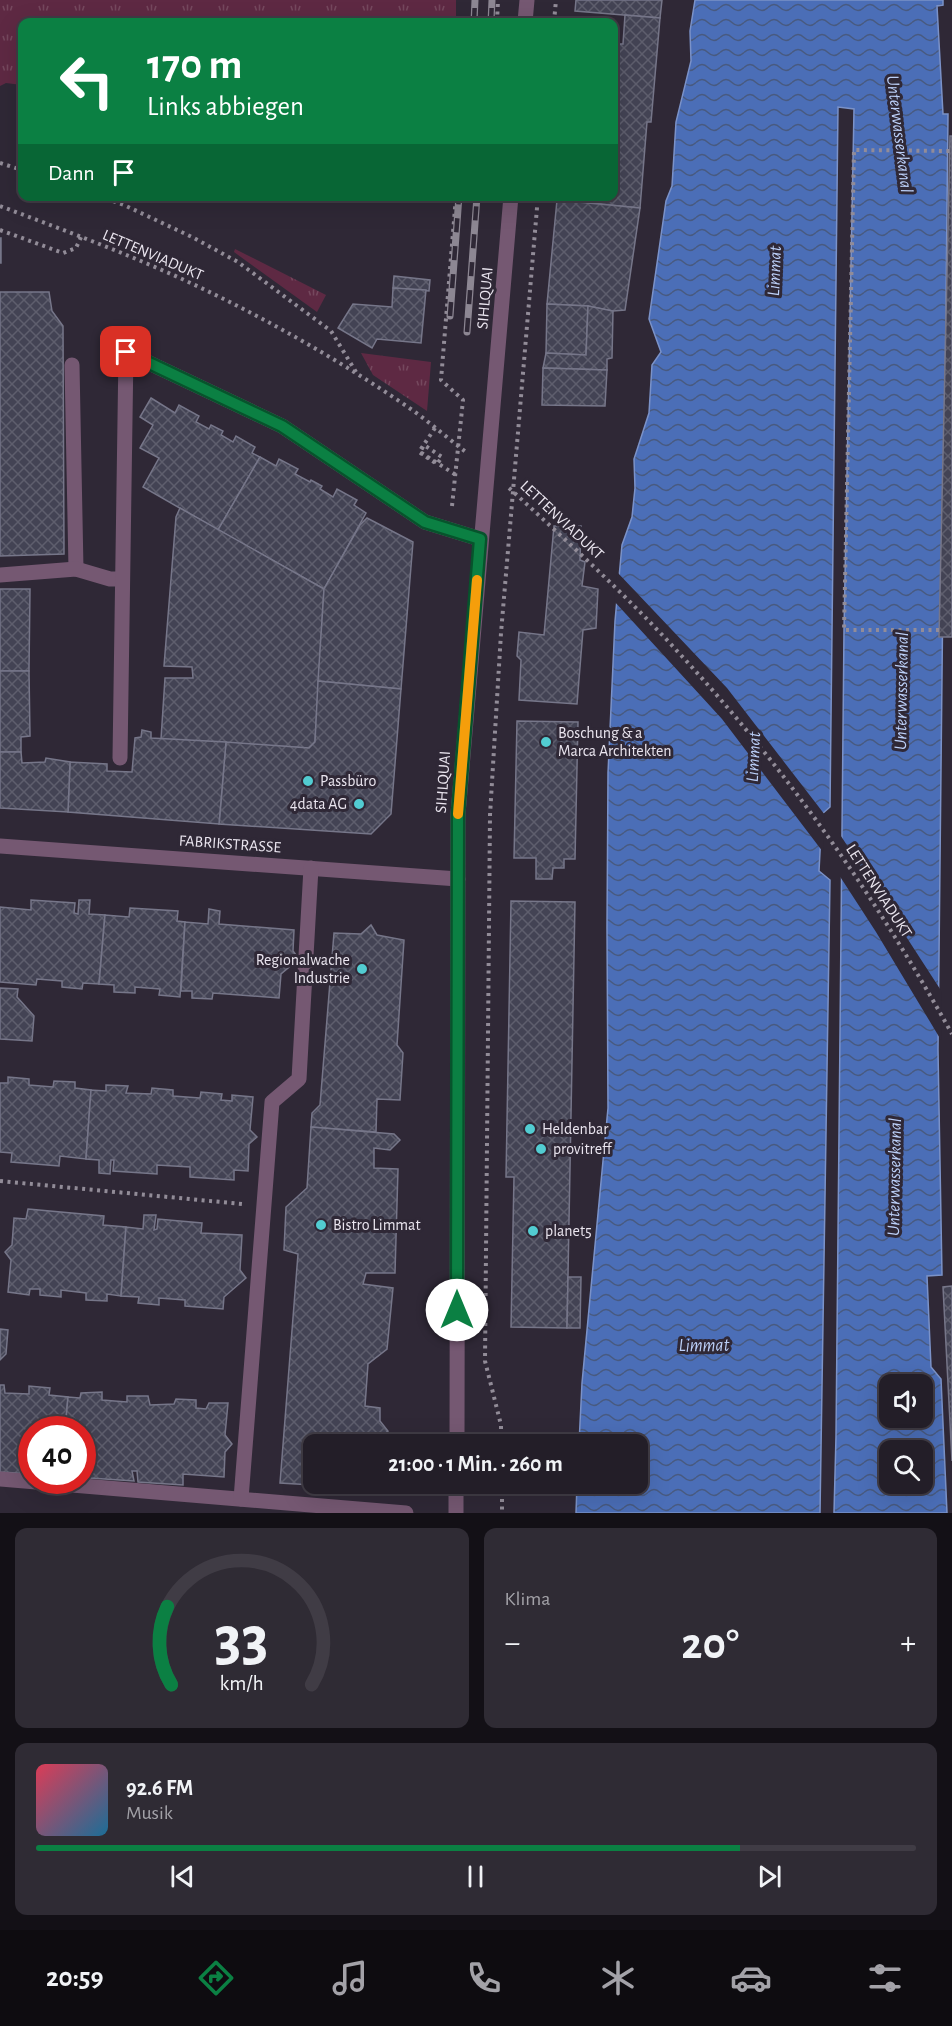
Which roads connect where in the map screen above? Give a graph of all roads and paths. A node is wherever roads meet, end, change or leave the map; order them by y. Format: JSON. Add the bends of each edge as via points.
{"nodes":[{"id":1,"x":498,"y":0,"type":"edge"},
{"id":2,"x":527,"y":0,"type":"edge"},
{"id":3,"x":556,"y":0,"type":"edge"},
{"id":4,"x":497,"y":18,"type":"edge"},
{"id":5,"x":525,"y":18,"type":"edge"},
{"id":6,"x":554,"y":18,"type":"edge"},
{"id":7,"x":950,"y":151,"type":"dead end"},
{"id":8,"x":0,"y":163,"type":"edge"},
{"id":9,"x":18,"y":169,"type":"edge"},
{"id":10,"x":113,"y":201,"type":"edge"},
{"id":11,"x":456,"y":201,"type":"edge"},
{"id":12,"x":511,"y":201,"type":"edge"},
{"id":13,"x":538,"y":201,"type":"edge"},
{"id":14,"x":0,"y":206,"type":"edge"},
{"id":15,"x":0,"y":230,"type":"edge"},
{"id":16,"x":81,"y":237,"type":"junction"},
{"id":17,"x":72,"y":365,"type":"dead end"},
{"id":18,"x":357,"y":374,"type":"junction"},
{"id":19,"x":435,"y":428,"type":"junction"},
{"id":20,"x":471,"y":456,"type":"dead end"},
{"id":21,"x":437,"y":464,"type":"junction"},
{"id":22,"x":456,"y":475,"type":"junction"},
{"id":23,"x":506,"y":484,"type":"dead end"},
{"id":24,"x":449,"y":530,"type":"junction"},
{"id":25,"x":480,"y":539,"type":"junction"},
{"id":26,"x":76,"y":569,"type":"junction"},
{"id":27,"x":0,"y":575,"type":"edge"},
{"id":28,"x":122,"y":579,"type":"junction"},
{"id":29,"x":939,"y":630,"type":"dead end"},
{"id":30,"x":120,"y":758,"type":"dead end"},
{"id":31,"x":0,"y":846,"type":"edge"},
{"id":32,"x":311,"y":868,"type":"junction"},
{"id":33,"x":458,"y":879,"type":"junction"},
{"id":34,"x":952,"y":1034,"type":"edge"},
{"id":35,"x":0,"y":1181,"type":"edge"},
{"id":36,"x":263,"y":1206,"type":"junction"},
{"id":37,"x":457,"y":1434,"type":"edge"},
{"id":38,"x":501,"y":1434,"type":"edge"},
{"id":39,"x":0,"y":1479,"type":"edge"},
{"id":40,"x":456,"y":1494,"type":"edge"},
{"id":41,"x":502,"y":1494,"type":"edge"},
{"id":42,"x":241,"y":1499,"type":"junction"},
{"id":43,"x":406,"y":1513,"type":"edge"},
{"id":44,"x":456,"y":1513,"type":"edge"},
{"id":45,"x":502,"y":1513,"type":"edge"}],
"edges":[{"from":1,"to":4,"type":"path"},
{"from":2,"to":5,"type":"street"},
{"from":3,"to":6,"type":"path"},
{"from":7,"to":29,"type":"path","via":[[854,150],[844,630]]},
{"from":8,"to":9,"type":"path"},
{"from":10,"to":18,"type":"path","via":[[238,262],[331,331]]},
{"from":11,"to":22,"type":"path","via":[[441,380],[463,400]]},
{"from":12,"to":25,"type":"street","name":"SIHLQUAI"},
{"from":13,"to":38,"type":"path","via":[[501,633],[490,815],[485,1361]]},
{"from":14,"to":16,"type":"path","name":"LETTENVIADUKT"},
{"from":15,"to":16,"type":"path","via":[[63,253],[76,248]]},
{"from":16,"to":18,"type":"path","name":"LETTENVIADUKT","via":[[236,305]]},
{"from":17,"to":26,"type":"street"},
{"from":18,"to":19,"type":"path","name":"LETTENVIADUKT"},
{"from":19,"to":20,"type":"path","name":"LETTENVIADUKT"},
{"from":19,"to":21,"type":"path","via":[[419,452]]},
{"from":21,"to":21,"type":"path","via":[[442,457],[424,445],[420,452]]},
{"from":21,"to":22,"type":"path"},
{"from":22,"to":24,"type":"path"},
{"from":23,"to":34,"type":"path","name":"LETTENVIADUKT","via":[[638,609],[752,737],[867,893]]},
{"from":24,"to":25,"type":"street"},
{"from":24,"to":28,"type":"street","via":[[425,522],[282,426],[126,352]]},
{"from":25,"to":33,"type":"street","name":"SIHLQUAI","via":[[458,814]]},
{"from":26,"to":27,"type":"street"},
{"from":26,"to":28,"type":"street"},
{"from":28,"to":30,"type":"street"},
{"from":31,"to":32,"type":"street","name":"FABRIKSTRASSE"},
{"from":32,"to":33,"type":"street","name":"FABRIKSTRASSE"},
{"from":32,"to":36,"type":"street","via":[[299,1079],[272,1102]]},
{"from":33,"to":37,"type":"street","name":"SIHLQUAI"},
{"from":35,"to":36,"type":"path"},
{"from":36,"to":42,"type":"street"},
{"from":39,"to":42,"type":"street"},
{"from":40,"to":44,"type":"street"},
{"from":41,"to":45,"type":"path"},
{"from":42,"to":43,"type":"street"}]}
